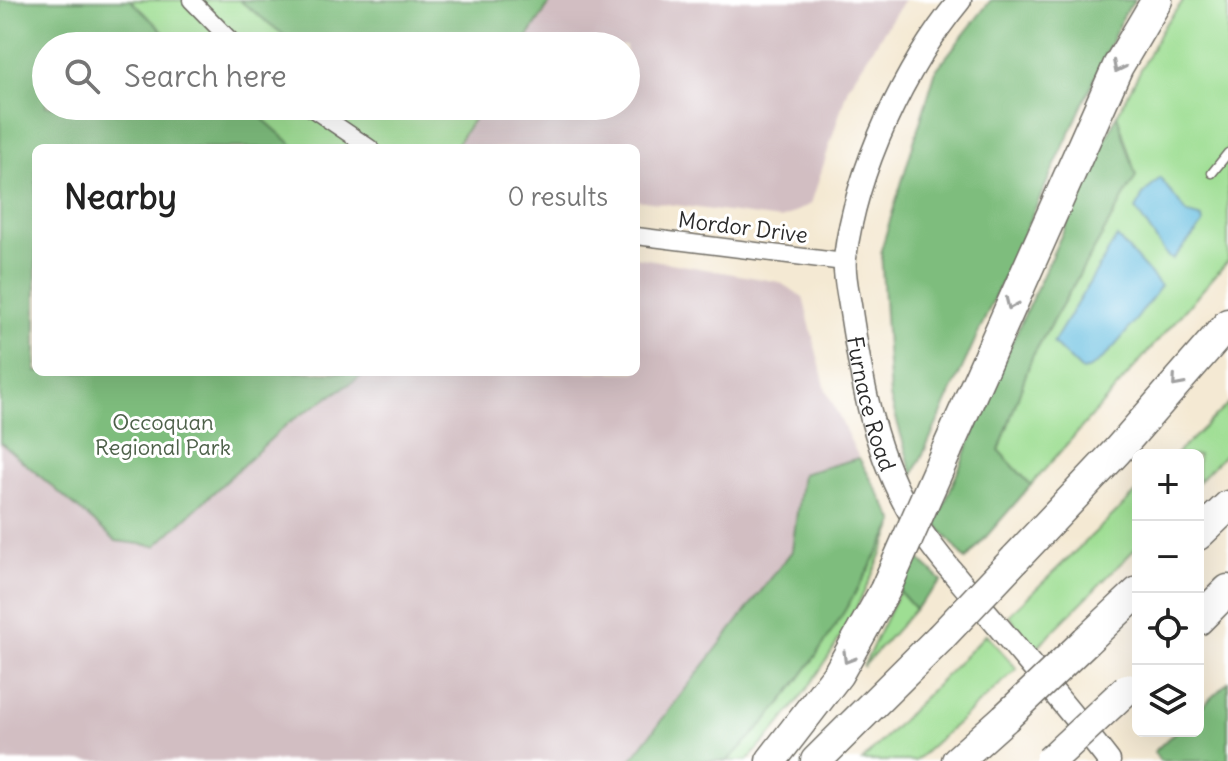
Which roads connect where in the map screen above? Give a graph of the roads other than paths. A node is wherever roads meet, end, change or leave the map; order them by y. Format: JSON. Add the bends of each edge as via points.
{"nodes":[{"id":1,"x":191,"y":0,"type":"edge"},
{"id":2,"x":960,"y":0,"type":"edge"},
{"id":3,"x":1157,"y":0,"type":"edge"},
{"id":4,"x":222,"y":32,"type":"edge"},
{"id":5,"x":329,"y":120,"type":"edge"},
{"id":6,"x":364,"y":144,"type":"edge"},
{"id":7,"x":1228,"y":153,"type":"edge"},
{"id":8,"x":1212,"y":173,"type":"dead end"},
{"id":9,"x":640,"y":236,"type":"edge"},
{"id":10,"x":844,"y":262,"type":"junction"},
{"id":11,"x":1228,"y":324,"type":"edge"},
{"id":12,"x":1228,"y":506,"type":"edge"},
{"id":13,"x":1204,"y":529,"type":"edge"},
{"id":14,"x":1228,"y":590,"type":"edge"},
{"id":15,"x":1137,"y":593,"type":"edge"},
{"id":16,"x":1228,"y":601,"type":"edge"},
{"id":17,"x":1204,"y":616,"type":"edge"},
{"id":18,"x":1204,"y":618,"type":"edge"},
{"id":19,"x":1132,"y":685,"type":"edge"},
{"id":20,"x":771,"y":761,"type":"edge"},
{"id":21,"x":816,"y":761,"type":"edge"},
{"id":22,"x":957,"y":761,"type":"edge"},
{"id":23,"x":1050,"y":761,"type":"edge"},
{"id":24,"x":1109,"y":761,"type":"edge"}],
"edges":[{"from":1,"to":4,"type":"street"},
{"from":2,"to":10,"type":"main road","name":"Furnace Road","via":[[920,54],[884,125]]},
{"from":3,"to":20,"type":"highway","one_way":true,"bridge":true,"via":[[1118,66],[885,590],[838,674]]},
{"from":5,"to":6,"type":"street"},
{"from":7,"to":8,"type":"lane"},
{"from":9,"to":10,"type":"street","name":"Mordor Drive"},
{"from":10,"to":24,"type":"main road","name":"Furnace Road","via":[[868,407],[894,484],[941,558]]},
{"from":11,"to":21,"type":"highway","one_way":true,"bridge":true,"via":[[1117,451]]},
{"from":12,"to":13,"type":"highway"},
{"from":14,"to":17,"type":"highway"},
{"from":15,"to":22,"type":"highway","bridge":true},
{"from":16,"to":18,"type":"highway"},
{"from":19,"to":23,"type":"highway","bridge":true}]}
